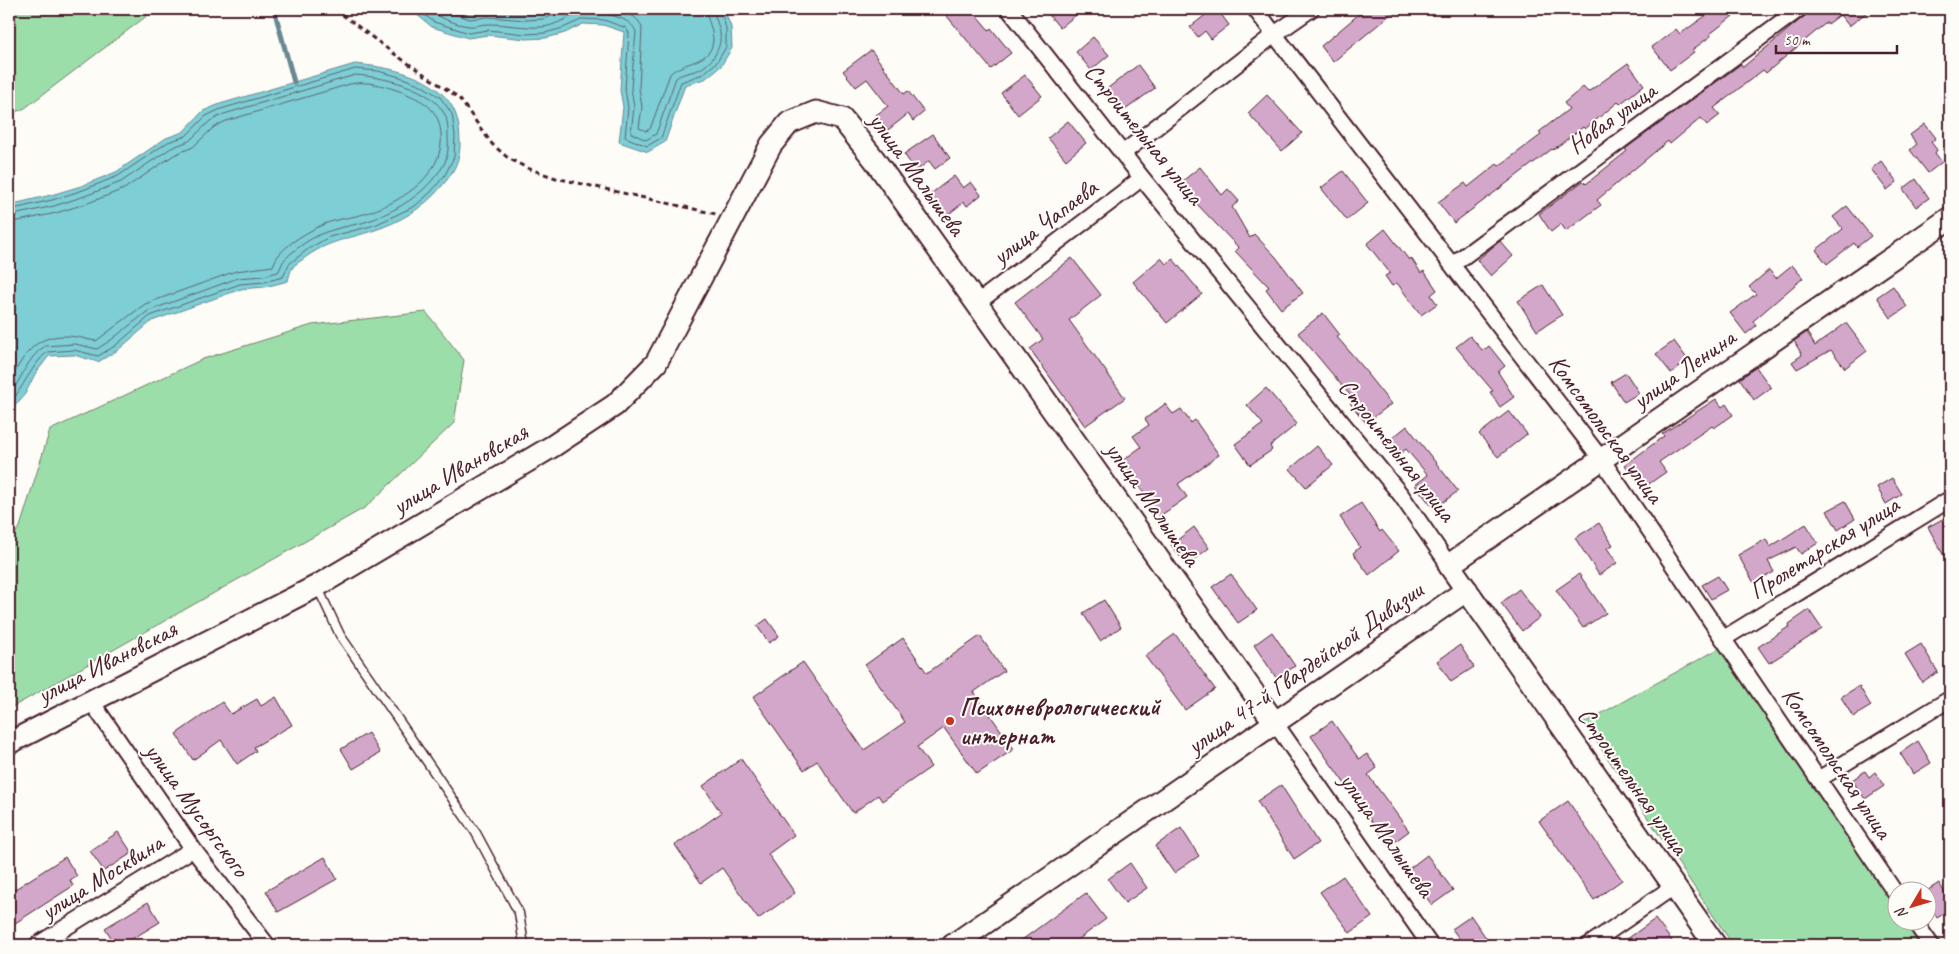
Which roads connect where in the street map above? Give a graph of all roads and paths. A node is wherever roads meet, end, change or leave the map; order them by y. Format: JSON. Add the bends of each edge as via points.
{"nodes":[{"id":1,"x":335,"y":9,"type":"edge"},
{"id":2,"x":1009,"y":9,"type":"edge"},
{"id":3,"x":1255,"y":9,"type":"edge"},
{"id":4,"x":1311,"y":9,"type":"edge"},
{"id":5,"x":1799,"y":9,"type":"edge"},
{"id":6,"x":1275,"y":34,"type":"junction"},
{"id":7,"x":816,"y":112,"type":"joint"},
{"id":8,"x":1123,"y":154,"type":"junction"},
{"id":9,"x":1142,"y":178,"type":"junction"},
{"id":10,"x":733,"y":218,"type":"junction"},
{"id":11,"x":1950,"y":218,"type":"edge"},
{"id":12,"x":1452,"y":265,"type":"junction"},
{"id":13,"x":977,"y":303,"type":"junction"},
{"id":14,"x":1602,"y":460,"type":"junction"},
{"id":15,"x":1950,"y":499,"type":"edge"},
{"id":16,"x":1450,"y":565,"type":"junction"},
{"id":17,"x":317,"y":586,"type":"junction"},
{"id":18,"x":1467,"y":590,"type":"junction"},
{"id":19,"x":1723,"y":638,"type":"junction"},
{"id":20,"x":1950,"y":699,"type":"edge"},
{"id":21,"x":91,"y":701,"type":"junction"},
{"id":22,"x":1275,"y":723,"type":"junction"},
{"id":23,"x":9,"y":743,"type":"edge"},
{"id":24,"x":1819,"y":779,"type":"junction"},
{"id":25,"x":192,"y":849,"type":"junction"},
{"id":26,"x":1888,"y":882,"type":"edge"},
{"id":27,"x":1674,"y":887,"type":"junction"},
{"id":28,"x":1922,"y":932,"type":"edge"},
{"id":29,"x":37,"y":945,"type":"edge"},
{"id":30,"x":267,"y":945,"type":"edge"},
{"id":31,"x":524,"y":945,"type":"edge"},
{"id":32,"x":953,"y":945,"type":"edge"},
{"id":33,"x":1430,"y":945,"type":"edge"},
{"id":34,"x":1589,"y":945,"type":"edge"},
{"id":35,"x":1715,"y":945,"type":"edge"},
{"id":36,"x":1931,"y":945,"type":"edge"}],
"edges":[{"from":1,"to":10,"type":"path","via":[[459,98],[492,144],[526,168],[556,178]]},
{"from":2,"to":8,"type":"street","name":"Строительная улица"},
{"from":3,"to":6,"type":"street","name":"Комсомольская улица"},
{"from":4,"to":6,"type":"street"},
{"from":5,"to":12,"type":"street","name":"Новая улица"},
{"from":6,"to":8,"type":"street"},
{"from":6,"to":12,"type":"street","name":"Комсомольская улица"},
{"from":7,"to":10,"type":"street","name":"улица Ивановская","via":[[789,123],[771,145]]},
{"from":7,"to":13,"type":"street","name":"улица Малышева","via":[[842,119],[874,158]]},
{"from":8,"to":9,"type":"street","name":"Строительная улица"},
{"from":9,"to":13,"type":"street","name":"улица Чапаева"},
{"from":9,"to":16,"type":"street","name":"Строительная улица","via":[[1401,495]]},
{"from":10,"to":17,"type":"street","name":"улица Ивановская","via":[[656,363],[615,404],[553,446]]},
{"from":11,"to":14,"type":"street","name":"улица Ленина"},
{"from":12,"to":14,"type":"street","name":"Комсомольская улица"},
{"from":13,"to":22,"type":"street","name":"улица Малышева"},
{"from":14,"to":16,"type":"street","name":"улица Ленина"},
{"from":14,"to":19,"type":"street","name":"Комсомольская улица"},
{"from":15,"to":19,"type":"street","name":"Пролетарская улица"},
{"from":16,"to":18,"type":"street","name":"Строительная улица"},
{"from":17,"to":21,"type":"street","name":"улица Ивановская"},
{"from":17,"to":31,"type":"lane","via":[[340,635],[476,833],[519,913]]},
{"from":18,"to":22,"type":"street","name":"улица 47-й Гвардейской Дивизии"},
{"from":18,"to":27,"type":"street","name":"Строительная улица"},
{"from":19,"to":24,"type":"street","name":"Комсомольская улица"},
{"from":20,"to":24,"type":"street"},
{"from":21,"to":23,"type":"street","name":"улица Ивановская"},
{"from":21,"to":25,"type":"street","name":"улица Мусоргского"},
{"from":22,"to":32,"type":"street","name":"улица 47-й Гвардейской Дивизии"},
{"from":22,"to":33,"type":"street","name":"улица Малышева"},
{"from":24,"to":26,"type":"street","name":"Комсомольская улица"},
{"from":25,"to":29,"type":"street","name":"улица Москвина"},
{"from":25,"to":30,"type":"street","name":"улица Мусоргского"},
{"from":27,"to":34,"type":"street"},
{"from":27,"to":35,"type":"street","name":"Строительная улица"},
{"from":28,"to":36,"type":"street"}]}
